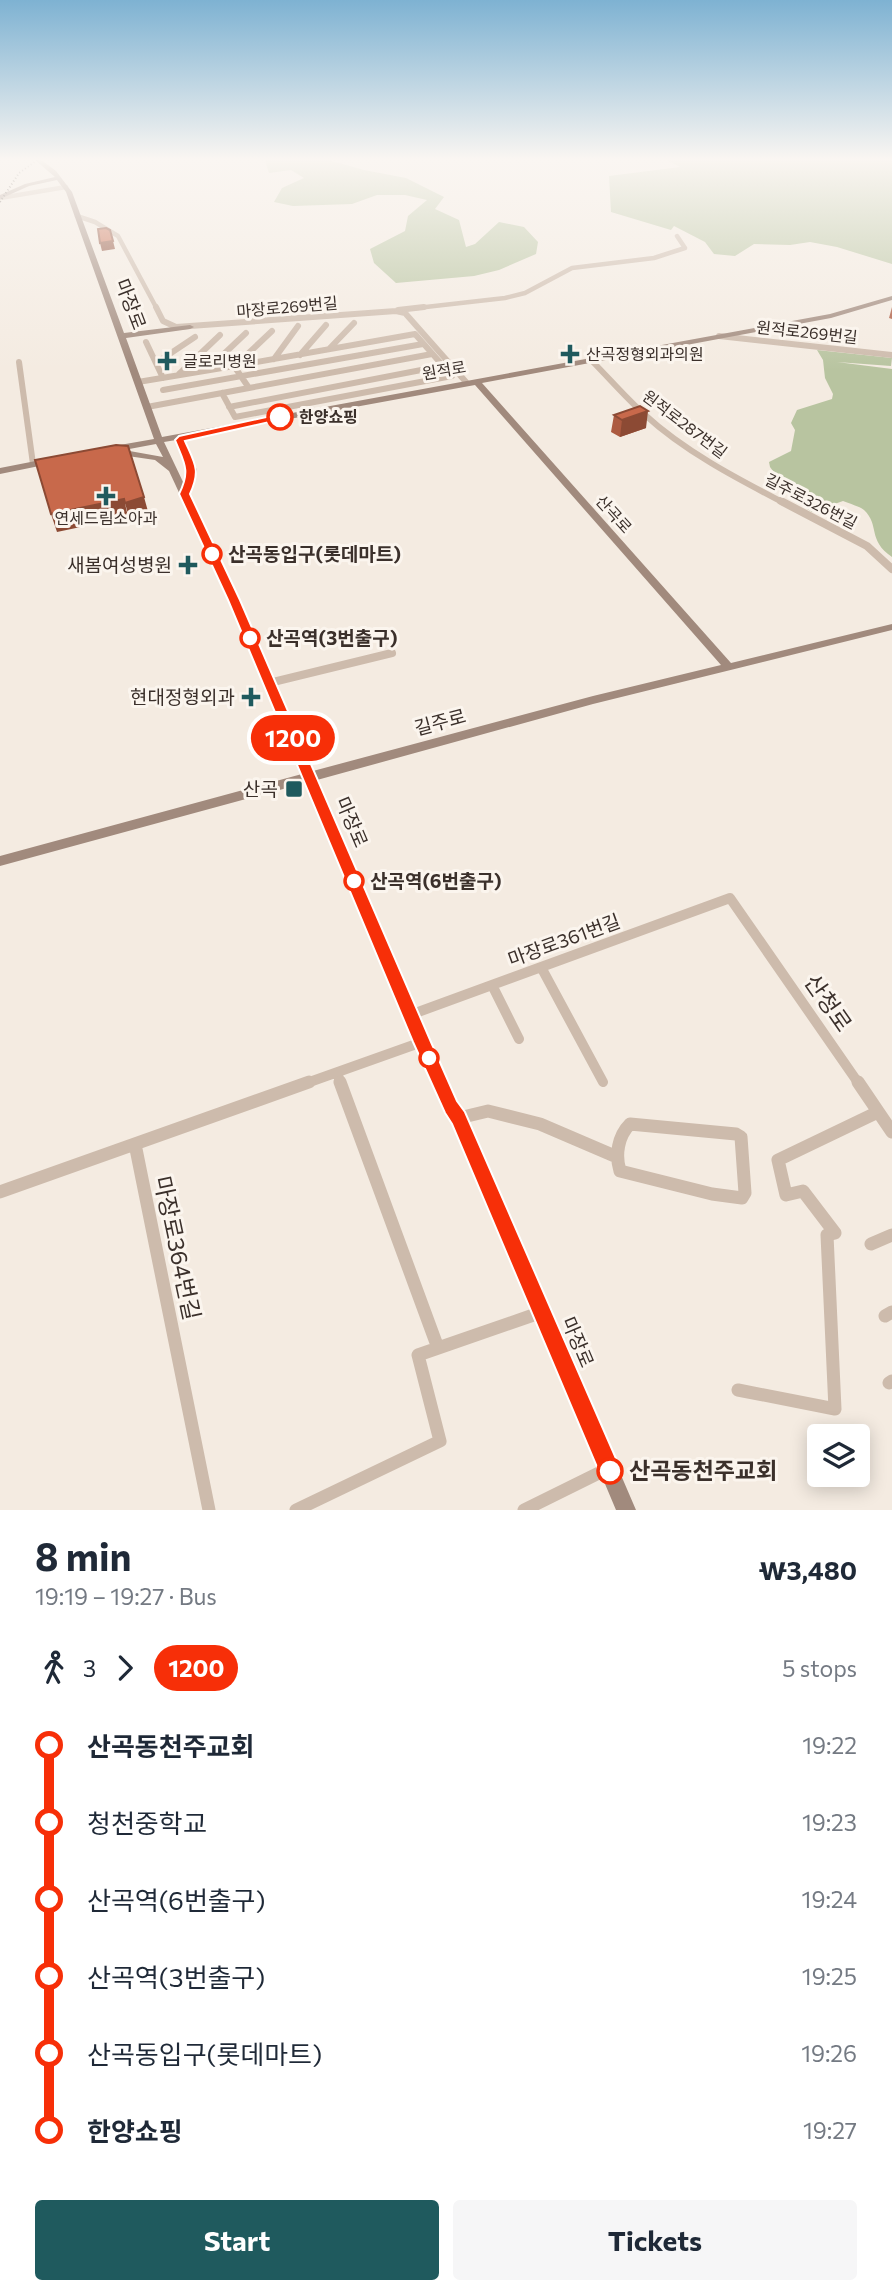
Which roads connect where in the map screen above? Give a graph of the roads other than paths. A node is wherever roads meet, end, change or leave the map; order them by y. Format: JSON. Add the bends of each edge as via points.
{"nodes":[{"id":1,"x":82,"y":229,"type":"edge"},
{"id":2,"x":107,"y":229,"type":"edge"},
{"id":3,"x":677,"y":236,"type":"dead end"},
{"id":4,"x":892,"y":298,"type":"edge"},
{"id":5,"x":396,"y":310,"type":"junction"},
{"id":6,"x":163,"y":321,"type":"junction"},
{"id":7,"x":354,"y":323,"type":"dead end"},
{"id":8,"x":326,"y":325,"type":"dead end"},
{"id":9,"x":298,"y":326,"type":"dead end"},
{"id":10,"x":190,"y":327,"type":"junction"},
{"id":11,"x":164,"y":330,"type":"junction"},
{"id":12,"x":272,"y":331,"type":"dead end"},
{"id":13,"x":246,"y":333,"type":"dead end"},
{"id":14,"x":220,"y":335,"type":"dead end"},
{"id":15,"x":719,"y":336,"type":"junction"},
{"id":16,"x":121,"y":337,"type":"junction"},
{"id":17,"x":195,"y":337,"type":"dead end"},
{"id":18,"x":146,"y":342,"type":"dead end"},
{"id":19,"x":360,"y":344,"type":"junction"},
{"id":20,"x":423,"y":344,"type":"junction"},
{"id":21,"x":328,"y":350,"type":"junction"},
{"id":22,"x":368,"y":354,"type":"junction"},
{"id":23,"x":432,"y":354,"type":"junction"},
{"id":24,"x":300,"y":355,"type":"junction"},
{"id":25,"x":892,"y":355,"type":"edge"},
{"id":26,"x":274,"y":359,"type":"junction"},
{"id":27,"x":591,"y":360,"type":"junction"},
{"id":28,"x":19,"y":362,"type":"dead end"},
{"id":29,"x":156,"y":363,"type":"junction"},
{"id":30,"x":375,"y":365,"type":"junction"},
{"id":31,"x":234,"y":366,"type":"junction"},
{"id":32,"x":442,"y":366,"type":"junction"},
{"id":33,"x":207,"y":371,"type":"junction"},
{"id":34,"x":178,"y":375,"type":"junction"},
{"id":35,"x":241,"y":376,"type":"junction"},
{"id":36,"x":385,"y":377,"type":"junction"},
{"id":37,"x":160,"y":378,"type":"junction"},
{"id":38,"x":471,"y":381,"type":"junction"},
{"id":39,"x":138,"y":382,"type":"junction"},
{"id":40,"x":249,"y":388,"type":"junction"},
{"id":41,"x":393,"y":388,"type":"junction"},
{"id":42,"x":163,"y":390,"type":"junction"},
{"id":43,"x":222,"y":393,"type":"junction"},
{"id":44,"x":170,"y":403,"type":"junction"},
{"id":45,"x":147,"y":407,"type":"junction"},
{"id":46,"x":229,"y":407,"type":"junction"},
{"id":47,"x":189,"y":435,"type":"junction"},
{"id":48,"x":159,"y":440,"type":"junction"},
{"id":49,"x":60,"y":459,"type":"edge"},
{"id":50,"x":33,"y":464,"type":"junction"},
{"id":51,"x":173,"y":469,"type":"junction"},
{"id":52,"x":0,"y":471,"type":"edge"},
{"id":53,"x":734,"y":477,"type":"joint"},
{"id":54,"x":186,"y":495,"type":"junction"},
{"id":55,"x":892,"y":569,"type":"edge"},
{"id":56,"x":892,"y":627,"type":"edge"},
{"id":57,"x":393,"y":653,"type":"dead end"},
{"id":58,"x":729,"y":667,"type":"junction"},
{"id":59,"x":269,"y":682,"type":"junction"},
{"id":60,"x":310,"y":777,"type":"junction"},
{"id":61,"x":0,"y":861,"type":"edge"},
{"id":62,"x":730,"y":898,"type":"joint"},
{"id":63,"x":541,"y":967,"type":"junction"},
{"id":64,"x":492,"y":985,"type":"junction"},
{"id":65,"x":410,"y":1015,"type":"junction"},
{"id":66,"x":519,"y":1039,"type":"dead end"},
{"id":67,"x":422,"y":1042,"type":"junction"},
{"id":68,"x":337,"y":1073,"type":"junction"},
{"id":69,"x":603,"y":1082,"type":"dead end"},
{"id":70,"x":878,"y":1112,"type":"junction"},
{"id":71,"x":459,"y":1118,"type":"junction"},
{"id":72,"x":892,"y":1132,"type":"edge"},
{"id":73,"x":135,"y":1144,"type":"junction"},
{"id":74,"x":617,"y":1157,"type":"junction"},
{"id":75,"x":0,"y":1192,"type":"edge"},
{"id":76,"x":892,"y":1235,"type":"edge"},
{"id":77,"x":871,"y":1244,"type":"dead end"},
{"id":78,"x":542,"y":1312,"type":"junction"},
{"id":79,"x":438,"y":1348,"type":"junction"},
{"id":80,"x":738,"y":1390,"type":"dead end"},
{"id":81,"x":608,"y":1468,"type":"junction"},
{"id":82,"x":209,"y":1510,"type":"edge"},
{"id":83,"x":296,"y":1510,"type":"edge"},
{"id":84,"x":524,"y":1510,"type":"edge"},
{"id":85,"x":626,"y":1510,"type":"edge"}],
"edges":[{"from":1,"to":16,"type":"main road","name":"마장로"},
{"from":2,"to":6,"type":"street","via":[[117,236]]},
{"from":3,"to":5,"type":"street","name":"마장로269번길","via":[[685,248],[654,258],[572,268],[525,293]]},
{"from":4,"to":15,"type":"main road","name":"원적로","via":[[831,316]]},
{"from":5,"to":10,"type":"street","name":"마장로269번길"},
{"from":5,"to":38,"type":"street","via":[[411,317]]},
{"from":6,"to":10,"type":"street","name":"마장로269번길"},
{"from":6,"to":11,"type":"street"},
{"from":7,"to":21,"type":"street"},
{"from":8,"to":24,"type":"street"},
{"from":9,"to":26,"type":"street"},
{"from":10,"to":11,"type":"main road"},
{"from":11,"to":16,"type":"main road"},
{"from":12,"to":31,"type":"street"},
{"from":13,"to":33,"type":"street"},
{"from":14,"to":34,"type":"street"},
{"from":15,"to":25,"type":"street","name":"원적로269번길"},
{"from":15,"to":27,"type":"main road","name":"원적로"},
{"from":16,"to":39,"type":"main road","name":"마장로"},
{"from":17,"to":29,"type":"street"},
{"from":18,"to":29,"type":"street"},
{"from":19,"to":20,"type":"street","via":[[415,334]]},
{"from":19,"to":21,"type":"street"},
{"from":19,"to":22,"type":"street"},
{"from":20,"to":22,"type":"street"},
{"from":20,"to":23,"type":"street"},
{"from":21,"to":24,"type":"street"},
{"from":22,"to":30,"type":"street"},
{"from":22,"to":35,"type":"street"},
{"from":23,"to":30,"type":"street"},
{"from":23,"to":32,"type":"street"},
{"from":24,"to":26,"type":"street"},
{"from":26,"to":31,"type":"street"},
{"from":27,"to":38,"type":"main road","name":"원적로"},
{"from":27,"to":53,"type":"street","name":"원적로287번길","via":[[645,415]]},
{"from":28,"to":50,"type":"street"},
{"from":29,"to":37,"type":"street"},
{"from":30,"to":36,"type":"street"},
{"from":30,"to":40,"type":"street"},
{"from":31,"to":33,"type":"street"},
{"from":31,"to":35,"type":"street"},
{"from":32,"to":36,"type":"street"},
{"from":32,"to":41,"type":"street","via":[[452,376]]},
{"from":33,"to":34,"type":"street"},
{"from":34,"to":37,"type":"street"},
{"from":35,"to":40,"type":"street"},
{"from":35,"to":42,"type":"street"},
{"from":36,"to":41,"type":"street"},
{"from":36,"to":46,"type":"street"},
{"from":37,"to":39,"type":"street"},
{"from":37,"to":42,"type":"street"},
{"from":38,"to":47,"type":"main road","name":"원적로"},
{"from":38,"to":58,"type":"main road","name":"산곡로"},
{"from":39,"to":45,"type":"main road","name":"마장로"},
{"from":40,"to":43,"type":"street"},
{"from":41,"to":46,"type":"street","via":[[235,417]]},
{"from":42,"to":44,"type":"street"},
{"from":43,"to":44,"type":"street"},
{"from":43,"to":46,"type":"street"},
{"from":44,"to":45,"type":"street"},
{"from":45,"to":48,"type":"main road","name":"마장로"},
{"from":47,"to":48,"type":"main road","name":"원적로"},
{"from":47,"to":54,"type":"main road","via":[[180,440],[192,470]]},
{"from":48,"to":51,"type":"main road","name":"마장로"},
{"from":48,"to":51,"type":"main road","name":"원적로","via":[[100,452],[143,454]]},
{"from":49,"to":50,"type":"main road"},
{"from":50,"to":52,"type":"main road"},
{"from":51,"to":54,"type":"main road","name":"마장로"},
{"from":53,"to":55,"type":"street","name":"길주로326번길","via":[[873,551]]},
{"from":54,"to":59,"type":"main road","name":"마장로"},
{"from":56,"to":58,"type":"main road","name":"길주로"},
{"from":57,"to":59,"type":"street"},
{"from":58,"to":60,"type":"main road","name":"길주로"},
{"from":59,"to":60,"type":"main road","name":"마장로"},
{"from":60,"to":61,"type":"main road","name":"길주로"},
{"from":60,"to":65,"type":"main road","name":"마장로"},
{"from":62,"to":63,"type":"street","name":"마장로361번길"},
{"from":62,"to":70,"type":"street","name":"산청로"},
{"from":63,"to":64,"type":"street","name":"마장로361번길"},
{"from":63,"to":69,"type":"street"},
{"from":64,"to":65,"type":"street","name":"마장로361번길"},
{"from":64,"to":66,"type":"street"},
{"from":65,"to":67,"type":"main road","name":"마장로"},
{"from":67,"to":68,"type":"street"},
{"from":67,"to":71,"type":"main road","name":"마장로"},
{"from":68,"to":73,"type":"street"},
{"from":68,"to":79,"type":"street"},
{"from":70,"to":72,"type":"street","name":"산청로"},
{"from":70,"to":80,"type":"street","via":[[778,1160],[786,1195],[803,1191],[835,1233],[827,1235],[835,1409]]},
{"from":71,"to":74,"type":"street","via":[[488,1111],[540,1124]]},
{"from":71,"to":78,"type":"main road","name":"마장로"},
{"from":73,"to":75,"type":"street"},
{"from":73,"to":82,"type":"street","name":"마장로364번길"},
{"from":74,"to":74,"type":"street","via":[[617,1167],[624,1174],[737,1198],[745,1193],[743,1140],[736,1134],[630,1124]]},
{"from":76,"to":77,"type":"street"},
{"from":78,"to":79,"type":"street"},
{"from":78,"to":81,"type":"main road","name":"마장로"},
{"from":79,"to":83,"type":"street","via":[[418,1355],[440,1441]]},
{"from":81,"to":84,"type":"street"},
{"from":81,"to":85,"type":"main road","name":"마장로"}]}
